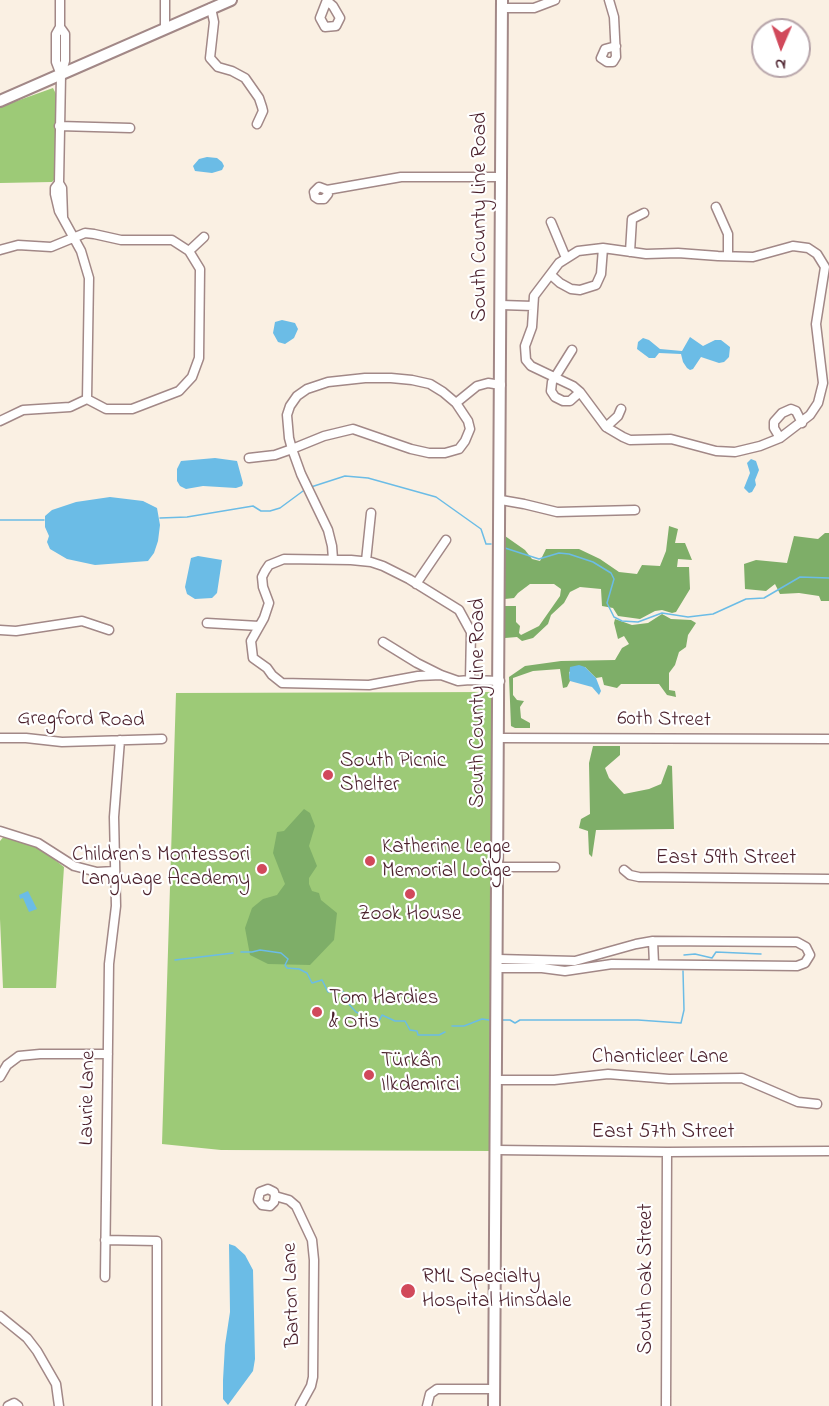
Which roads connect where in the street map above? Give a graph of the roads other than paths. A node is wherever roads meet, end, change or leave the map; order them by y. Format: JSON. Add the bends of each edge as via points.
{"nodes":[{"id":1,"x":60,"y":0,"type":"edge"},
{"id":2,"x":165,"y":0,"type":"edge"},
{"id":3,"x":231,"y":0,"type":"edge"},
{"id":4,"x":555,"y":0,"type":"edge"},
{"id":5,"x":609,"y":0,"type":"edge"},
{"id":6,"x":502,"y":4,"type":"edge"},
{"id":7,"x":211,"y":8,"type":"junction"},
{"id":8,"x":165,"y":28,"type":"junction"},
{"id":9,"x":615,"y":46,"type":"dead end"},
{"id":10,"x":61,"y":75,"type":"junction"},
{"id":11,"x":0,"y":101,"type":"edge"},
{"id":12,"x":257,"y":124,"type":"dead end"},
{"id":13,"x":59,"y":126,"type":"junction"},
{"id":14,"x":130,"y":128,"type":"dead end"},
{"id":15,"x":502,"y":177,"type":"junction"},
{"id":16,"x":327,"y":190,"type":"dead end"},
{"id":17,"x":717,"y":207,"type":"dead end"},
{"id":18,"x":644,"y":213,"type":"dead end"},
{"id":19,"x":551,"y":222,"type":"dead end"},
{"id":20,"x":204,"y":237,"type":"dead end"},
{"id":21,"x":74,"y":238,"type":"junction"},
{"id":22,"x":603,"y":248,"type":"junction"},
{"id":23,"x":0,"y":250,"type":"edge"},
{"id":24,"x":189,"y":251,"type":"junction"},
{"id":25,"x":630,"y":252,"type":"junction"},
{"id":26,"x":728,"y":256,"type":"junction"},
{"id":27,"x":566,"y":258,"type":"junction"},
{"id":28,"x":551,"y":275,"type":"junction"},
{"id":29,"x":501,"y":305,"type":"junction"},
{"id":30,"x":533,"y":306,"type":"junction"},
{"id":31,"x":572,"y":350,"type":"dead end"},
{"id":32,"x":555,"y":378,"type":"junction"},
{"id":33,"x":501,"y":385,"type":"junction"},
{"id":34,"x":580,"y":392,"type":"junction"},
{"id":35,"x":84,"y":400,"type":"junction"},
{"id":36,"x":456,"y":403,"type":"junction"},
{"id":37,"x":621,"y":409,"type":"dead end"},
{"id":38,"x":0,"y":421,"type":"edge"},
{"id":39,"x":802,"y":423,"type":"junction"},
{"id":40,"x":606,"y":427,"type":"junction"},
{"id":41,"x":780,"y":438,"type":"junction"},
{"id":42,"x":292,"y":449,"type":"junction"},
{"id":43,"x":249,"y":458,"type":"dead end"},
{"id":44,"x":501,"y":500,"type":"junction"},
{"id":45,"x":635,"y":510,"type":"dead end"},
{"id":46,"x":371,"y":513,"type":"dead end"},
{"id":47,"x":446,"y":540,"type":"dead end"},
{"id":48,"x":333,"y":559,"type":"junction"},
{"id":49,"x":366,"y":561,"type":"junction"},
{"id":50,"x":416,"y":584,"type":"junction"},
{"id":51,"x":207,"y":623,"type":"dead end"},
{"id":52,"x":259,"y":626,"type":"junction"},
{"id":53,"x":0,"y":630,"type":"edge"},
{"id":54,"x":109,"y":630,"type":"dead end"},
{"id":55,"x":383,"y":642,"type":"dead end"},
{"id":56,"x":417,"y":663,"type":"junction"},
{"id":57,"x":418,"y":675,"type":"junction"},
{"id":58,"x":441,"y":675,"type":"junction"},
{"id":59,"x":470,"y":680,"type":"junction"},
{"id":60,"x":500,"y":681,"type":"junction"},
{"id":61,"x":0,"y":738,"type":"edge"},
{"id":62,"x":499,"y":738,"type":"junction"},
{"id":63,"x":829,"y":739,"type":"edge"},
{"id":64,"x":120,"y":740,"type":"junction"},
{"id":65,"x":162,"y":740,"type":"dead end"},
{"id":66,"x":0,"y":831,"type":"edge"},
{"id":67,"x":499,"y":867,"type":"junction"},
{"id":68,"x":555,"y":867,"type":"dead end"},
{"id":69,"x":624,"y":870,"type":"dead end"},
{"id":70,"x":115,"y":871,"type":"junction"},
{"id":71,"x":829,"y":879,"type":"edge"},
{"id":72,"x":653,"y":941,"type":"junction"},
{"id":73,"x":498,"y":964,"type":"junction"},
{"id":74,"x":654,"y":964,"type":"junction"},
{"id":75,"x":108,"y":1054,"type":"junction"},
{"id":76,"x":0,"y":1077,"type":"edge"},
{"id":77,"x":497,"y":1080,"type":"junction"},
{"id":78,"x":817,"y":1104,"type":"dead end"},
{"id":79,"x":497,"y":1150,"type":"junction"},
{"id":80,"x":829,"y":1151,"type":"edge"},
{"id":81,"x":667,"y":1152,"type":"junction"},
{"id":82,"x":275,"y":1196,"type":"dead end"},
{"id":83,"x":105,"y":1240,"type":"junction"},
{"id":84,"x":105,"y":1277,"type":"dead end"},
{"id":85,"x":0,"y":1316,"type":"edge"},
{"id":86,"x":494,"y":1389,"type":"junction"},
{"id":87,"x":8,"y":1406,"type":"edge"},
{"id":88,"x":18,"y":1406,"type":"edge"},
{"id":89,"x":59,"y":1406,"type":"edge"},
{"id":90,"x":157,"y":1406,"type":"edge"},
{"id":91,"x":300,"y":1406,"type":"edge"},
{"id":92,"x":427,"y":1406,"type":"edge"},
{"id":93,"x":494,"y":1406,"type":"edge"},
{"id":94,"x":666,"y":1406,"type":"edge"}],
"edges":[{"from":1,"to":10,"type":"street","via":[[60,27],[65,34]]},
{"from":2,"to":8,"type":"street"},
{"from":3,"to":7,"type":"main road"},
{"from":4,"to":6,"type":"street","via":[[534,8]]},
{"from":5,"to":9,"type":"street"},
{"from":6,"to":15,"type":"main road","name":"South County Line Road"},
{"from":7,"to":8,"type":"main road"},
{"from":7,"to":12,"type":"street","via":[[214,22],[210,58],[218,67],[245,78],[262,106]]},
{"from":8,"to":10,"type":"main road"},
{"from":10,"to":11,"type":"main road"},
{"from":10,"to":13,"type":"street"},
{"from":13,"to":14,"type":"street"},
{"from":13,"to":21,"type":"street","via":[[63,216]]},
{"from":15,"to":16,"type":"street","via":[[401,177]]},
{"from":15,"to":29,"type":"main road","name":"South County Line Road"},
{"from":17,"to":26,"type":"street","via":[[728,234]]},
{"from":18,"to":25,"type":"street","via":[[632,219]]},
{"from":19,"to":27,"type":"street"},
{"from":20,"to":24,"type":"street"},
{"from":21,"to":23,"type":"street","via":[[51,247],[18,245]]},
{"from":21,"to":24,"type":"street","via":[[86,233],[121,240],[172,240]]},
{"from":21,"to":35,"type":"street","via":[[90,278]]},
{"from":22,"to":25,"type":"street"},
{"from":22,"to":27,"type":"street","via":[[578,251]]},
{"from":22,"to":28,"type":"street","via":[[596,285],[571,289]]},
{"from":24,"to":35,"type":"street","via":[[200,268],[199,358],[192,377],[179,391],[132,410],[106,409]]},
{"from":25,"to":26,"type":"street"},
{"from":26,"to":39,"type":"street","via":[[763,255],[802,246],[817,254],[825,267],[816,324],[823,383],[818,403]]},
{"from":27,"to":28,"type":"street"},
{"from":28,"to":30,"type":"street","via":[[534,296]]},
{"from":29,"to":30,"type":"street"},
{"from":29,"to":33,"type":"main road","name":"South County Line Road"},
{"from":30,"to":32,"type":"street","via":[[532,327],[524,352],[526,360]]},
{"from":31,"to":32,"type":"street"},
{"from":32,"to":34,"type":"street"},
{"from":32,"to":34,"type":"street","via":[[555,397],[570,400]]},
{"from":33,"to":36,"type":"street","via":[[477,386]]},
{"from":33,"to":44,"type":"main road","name":"South County Line Road"},
{"from":34,"to":40,"type":"street"},
{"from":35,"to":38,"type":"street","via":[[70,407],[23,410]]},
{"from":36,"to":42,"type":"street","via":[[430,384],[412,380],[365,378],[328,382],[307,389],[290,406],[287,423]]},
{"from":36,"to":42,"type":"street","via":[[470,429],[459,448],[445,453],[411,449],[353,429]]},
{"from":37,"to":40,"type":"street"},
{"from":39,"to":41,"type":"street"},
{"from":39,"to":41,"type":"street","via":[[796,411],[782,413],[774,422]]},
{"from":40,"to":41,"type":"street","via":[[630,440],[671,439],[716,451],[735,452]]},
{"from":42,"to":43,"type":"street"},
{"from":42,"to":48,"type":"street","via":[[328,530]]},
{"from":44,"to":45,"type":"street","via":[[557,512]]},
{"from":44,"to":60,"type":"main road","name":"South County Line Road"},
{"from":46,"to":49,"type":"street"},
{"from":47,"to":50,"type":"street"},
{"from":48,"to":49,"type":"street"},
{"from":48,"to":52,"type":"street","via":[[284,559],[269,565],[262,578],[268,603]]},
{"from":49,"to":50,"type":"street"},
{"from":50,"to":59,"type":"street","via":[[459,610],[471,632]]},
{"from":51,"to":52,"type":"street"},
{"from":52,"to":57,"type":"street","via":[[251,641],[253,658],[282,683],[369,685]]},
{"from":53,"to":54,"type":"street","via":[[82,621]]},
{"from":55,"to":56,"type":"street"},
{"from":56,"to":57,"type":"street"},
{"from":56,"to":58,"type":"street"},
{"from":57,"to":58,"type":"street"},
{"from":58,"to":59,"type":"street","via":[[458,681]]},
{"from":59,"to":60,"type":"street"},
{"from":60,"to":62,"type":"main road","name":"South County Line Road"},
{"from":61,"to":64,"type":"street","name":"Gregford Road"},
{"from":62,"to":63,"type":"street","name":"60th Street"},
{"from":62,"to":67,"type":"main road","name":"South County Line Road"},
{"from":64,"to":65,"type":"street","name":"Gregford Road"},
{"from":64,"to":70,"type":"street","name":"Laurie Lane","via":[[114,817]]},
{"from":66,"to":70,"type":"street","via":[[38,843],[74,866],[97,872]]},
{"from":67,"to":68,"type":"street"},
{"from":67,"to":73,"type":"main road","name":"South County Line Road"},
{"from":69,"to":71,"type":"street","name":"East 59th Street","via":[[639,877]]},
{"from":70,"to":75,"type":"street","name":"Laurie Lane"},
{"from":72,"to":73,"type":"street","via":[[575,961]]},
{"from":72,"to":74,"type":"street"},
{"from":72,"to":74,"type":"street","via":[[797,942],[810,955],[797,966]]},
{"from":73,"to":74,"type":"street","via":[[565,971],[612,964]]},
{"from":73,"to":77,"type":"main road","name":"South County Line Road"},
{"from":75,"to":76,"type":"street","via":[[19,1056]]},
{"from":75,"to":83,"type":"street","name":"Laurie Lane"},
{"from":77,"to":78,"type":"street","name":"Chanticleer Lane","via":[[554,1080],[608,1074],[669,1079],[742,1078],[798,1102]]},
{"from":77,"to":79,"type":"main road","name":"South County Line Road"},
{"from":79,"to":81,"type":"street","name":"East 57th Street"},
{"from":79,"to":86,"type":"main road","name":"South County Line Road"},
{"from":80,"to":81,"type":"street","name":"East 57th Street"},
{"from":81,"to":94,"type":"street","name":"South Oak Street"},
{"from":82,"to":91,"type":"street","name":"Barton Lane","via":[[296,1206],[312,1240],[313,1377]]},
{"from":83,"to":84,"type":"street","name":"Laurie Lane"},
{"from":83,"to":90,"type":"street","via":[[157,1240]]},
{"from":85,"to":89,"type":"street","via":[[37,1351],[56,1384]]},
{"from":86,"to":92,"type":"street","via":[[437,1389],[430,1394]]},
{"from":86,"to":93,"type":"main road","name":"South County Line Road"},
{"from":87,"to":88,"type":"street"}]}
